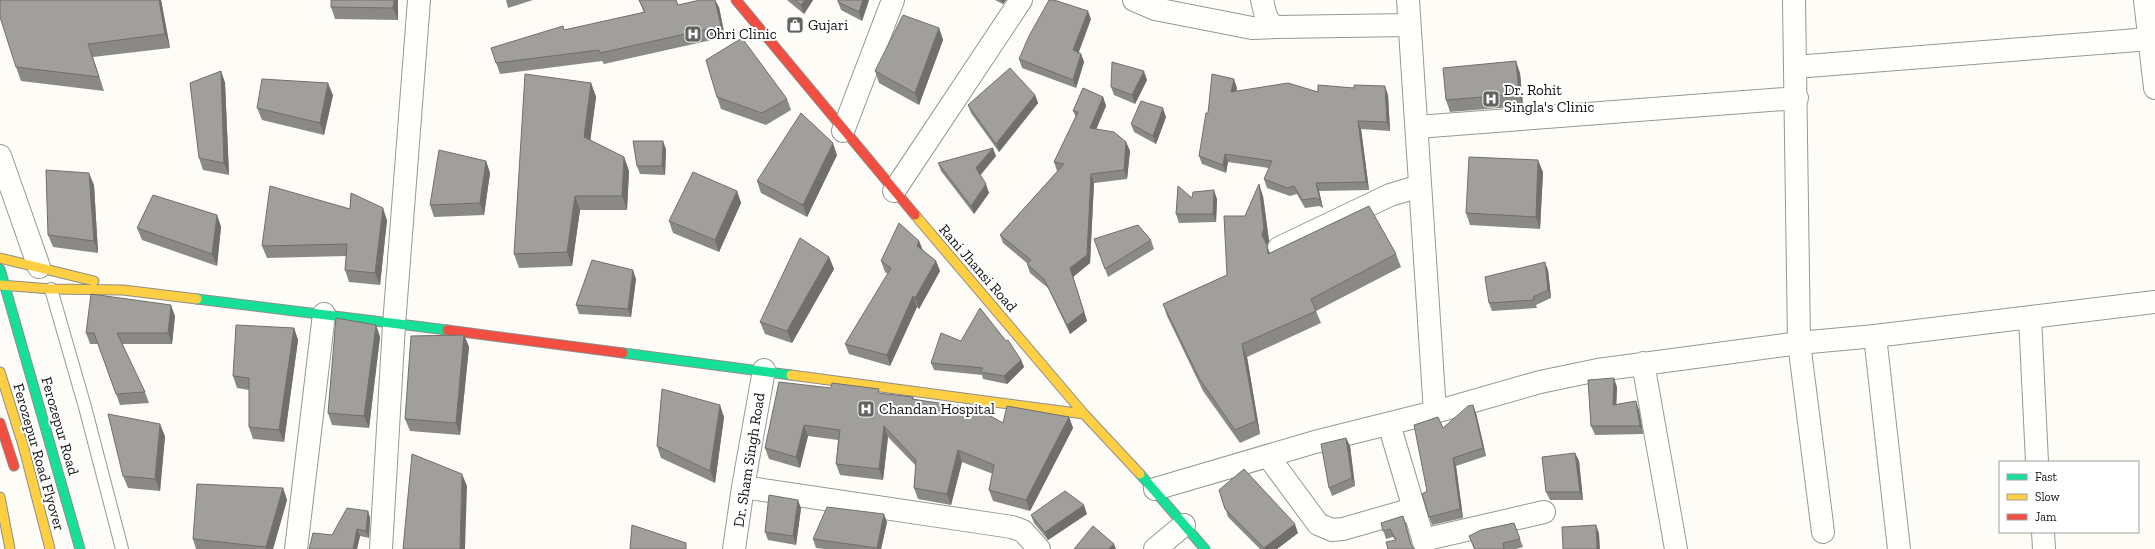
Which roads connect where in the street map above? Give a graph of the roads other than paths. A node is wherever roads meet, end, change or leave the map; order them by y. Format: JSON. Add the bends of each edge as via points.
{"nodes":[{"id":1,"x":419,"y":0,"type":"edge"},
{"id":2,"x":736,"y":0,"type":"edge"},
{"id":3,"x":893,"y":0,"type":"edge"},
{"id":4,"x":1021,"y":0,"type":"edge"},
{"id":5,"x":1134,"y":0,"type":"edge"},
{"id":6,"x":1262,"y":0,"type":"edge"},
{"id":7,"x":1408,"y":0,"type":"edge"},
{"id":8,"x":1794,"y":0,"type":"edge"},
{"id":9,"x":2145,"y":0,"type":"edge"},
{"id":10,"x":1409,"y":25,"type":"junction"},
{"id":11,"x":1277,"y":27,"type":"junction"},
{"id":12,"x":2150,"y":39,"type":"junction"},
{"id":13,"x":1795,"y":67,"type":"junction"},
{"id":14,"x":2155,"y":88,"type":"edge"},
{"id":15,"x":1797,"y":98,"type":"junction"},
{"id":16,"x":1417,"y":127,"type":"junction"},
{"id":17,"x":843,"y":131,"type":"junction"},
{"id":18,"x":0,"y":156,"type":"edge"},
{"id":19,"x":1420,"y":186,"type":"junction"},
{"id":20,"x":894,"y":191,"type":"junction"},
{"id":21,"x":1278,"y":248,"type":"edge"},
{"id":22,"x":0,"y":258,"type":"edge"},
{"id":23,"x":39,"y":267,"type":"junction"},
{"id":24,"x":0,"y":269,"type":"edge"},
{"id":25,"x":3,"y":285,"type":"edge"},
{"id":26,"x":51,"y":289,"type":"junction"},
{"id":27,"x":123,"y":290,"type":"junction"},
{"id":28,"x":2155,"y":302,"type":"edge"},
{"id":29,"x":324,"y":314,"type":"junction"},
{"id":30,"x":2030,"y":317,"type":"junction"},
{"id":31,"x":394,"y":325,"type":"junction"},
{"id":32,"x":1875,"y":336,"type":"junction"},
{"id":33,"x":1799,"y":343,"type":"junction"},
{"id":34,"x":1643,"y":362,"type":"junction"},
{"id":35,"x":764,"y":370,"type":"junction"},
{"id":36,"x":0,"y":372,"type":"edge"},
{"id":37,"x":1435,"y":412,"type":"junction"},
{"id":38,"x":1084,"y":414,"type":"junction"},
{"id":39,"x":0,"y":423,"type":"edge"},
{"id":40,"x":1389,"y":424,"type":"junction"},
{"id":41,"x":1268,"y":456,"type":"junction"},
{"id":42,"x":2038,"y":461,"type":"edge"},
{"id":43,"x":16,"y":472,"type":"dead end"},
{"id":44,"x":743,"y":487,"type":"junction"},
{"id":45,"x":1156,"y":489,"type":"junction"},
{"id":46,"x":0,"y":497,"type":"edge"},
{"id":47,"x":1413,"y":509,"type":"junction"},
{"id":48,"x":1544,"y":512,"type":"dead end"},
{"id":49,"x":1184,"y":525,"type":"junction"},
{"id":50,"x":1823,"y":532,"type":"dead end"},
{"id":51,"x":2043,"y":533,"type":"edge"},
{"id":52,"x":1425,"y":544,"type":"edge"},
{"id":53,"x":10,"y":549,"type":"edge"},
{"id":54,"x":50,"y":549,"type":"edge"},
{"id":55,"x":80,"y":549,"type":"edge"},
{"id":56,"x":122,"y":549,"type":"edge"},
{"id":57,"x":296,"y":549,"type":"edge"},
{"id":58,"x":381,"y":549,"type":"edge"},
{"id":59,"x":734,"y":549,"type":"edge"},
{"id":60,"x":1039,"y":549,"type":"edge"},
{"id":61,"x":1155,"y":549,"type":"edge"},
{"id":62,"x":1205,"y":549,"type":"edge"},
{"id":63,"x":1676,"y":549,"type":"edge"},
{"id":64,"x":1899,"y":549,"type":"edge"},
{"id":65,"x":2044,"y":549,"type":"edge"}],
"edges":[{"from":1,"to":31,"type":"street"},
{"from":2,"to":17,"type":"street","name":"Rani Jhansi Road"},
{"from":3,"to":17,"type":"street"},
{"from":4,"to":20,"type":"street"},
{"from":5,"to":11,"type":"street","via":[[1155,9],[1252,28]]},
{"from":6,"to":11,"type":"street","via":[[1268,21]]},
{"from":7,"to":10,"type":"street"},
{"from":8,"to":13,"type":"street"},
{"from":9,"to":12,"type":"street"},
{"from":10,"to":11,"type":"street"},
{"from":10,"to":16,"type":"street"},
{"from":12,"to":13,"type":"street"},
{"from":12,"to":14,"type":"street"},
{"from":13,"to":15,"type":"street"},
{"from":15,"to":16,"type":"street"},
{"from":15,"to":33,"type":"street"},
{"from":16,"to":19,"type":"street"},
{"from":17,"to":20,"type":"street","name":"Rani Jhansi Road"},
{"from":18,"to":23,"type":"street"},
{"from":19,"to":21,"type":"street","via":[[1390,195]]},
{"from":19,"to":37,"type":"street"},
{"from":20,"to":38,"type":"street","name":"Rani Jhansi Road"},
{"from":22,"to":23,"type":"street"},
{"from":23,"to":27,"type":"street","via":[[76,275]]},
{"from":24,"to":25,"type":"street","name":"Ferozepur Road"},
{"from":25,"to":26,"type":"street"},
{"from":25,"to":55,"type":"street","name":"Ferozepur Road","via":[[22,341]]},
{"from":26,"to":27,"type":"street"},
{"from":26,"to":56,"type":"lane"},
{"from":27,"to":29,"type":"street"},
{"from":28,"to":30,"type":"street"},
{"from":29,"to":31,"type":"street"},
{"from":29,"to":57,"type":"street"},
{"from":30,"to":32,"type":"street"},
{"from":30,"to":42,"type":"street"},
{"from":31,"to":35,"type":"street"},
{"from":31,"to":58,"type":"street"},
{"from":32,"to":33,"type":"street"},
{"from":32,"to":64,"type":"street"},
{"from":33,"to":34,"type":"street"},
{"from":33,"to":50,"type":"street"},
{"from":34,"to":37,"type":"street","via":[[1540,382]]},
{"from":34,"to":63,"type":"street"},
{"from":35,"to":38,"type":"street"},
{"from":35,"to":44,"type":"street","name":"Dr. Sham Singh Road"},
{"from":36,"to":54,"type":"street","name":"Ferozepur Road Flyover","via":[[24,445]]},
{"from":37,"to":40,"type":"street"},
{"from":38,"to":45,"type":"street","name":"Rani Jhansi Road"},
{"from":39,"to":43,"type":"street","name":"Ferozepur Road Flyover"},
{"from":40,"to":41,"type":"street"},
{"from":40,"to":47,"type":"street"},
{"from":41,"to":45,"type":"street"},
{"from":41,"to":47,"type":"street","via":[[1318,524],[1326,528],[1343,529]]},
{"from":44,"to":59,"type":"street","name":"Dr. Sham Singh Road"},
{"from":44,"to":60,"type":"street","via":[[1012,527],[1023,531]]},
{"from":45,"to":49,"type":"street","name":"Rani Jhansi Road"},
{"from":46,"to":53,"type":"street"},
{"from":47,"to":52,"type":"street"},
{"from":48,"to":52,"type":"street"},
{"from":49,"to":61,"type":"street"},
{"from":49,"to":62,"type":"street","name":"Rani Jhansi Road"},
{"from":51,"to":65,"type":"street"}]}
